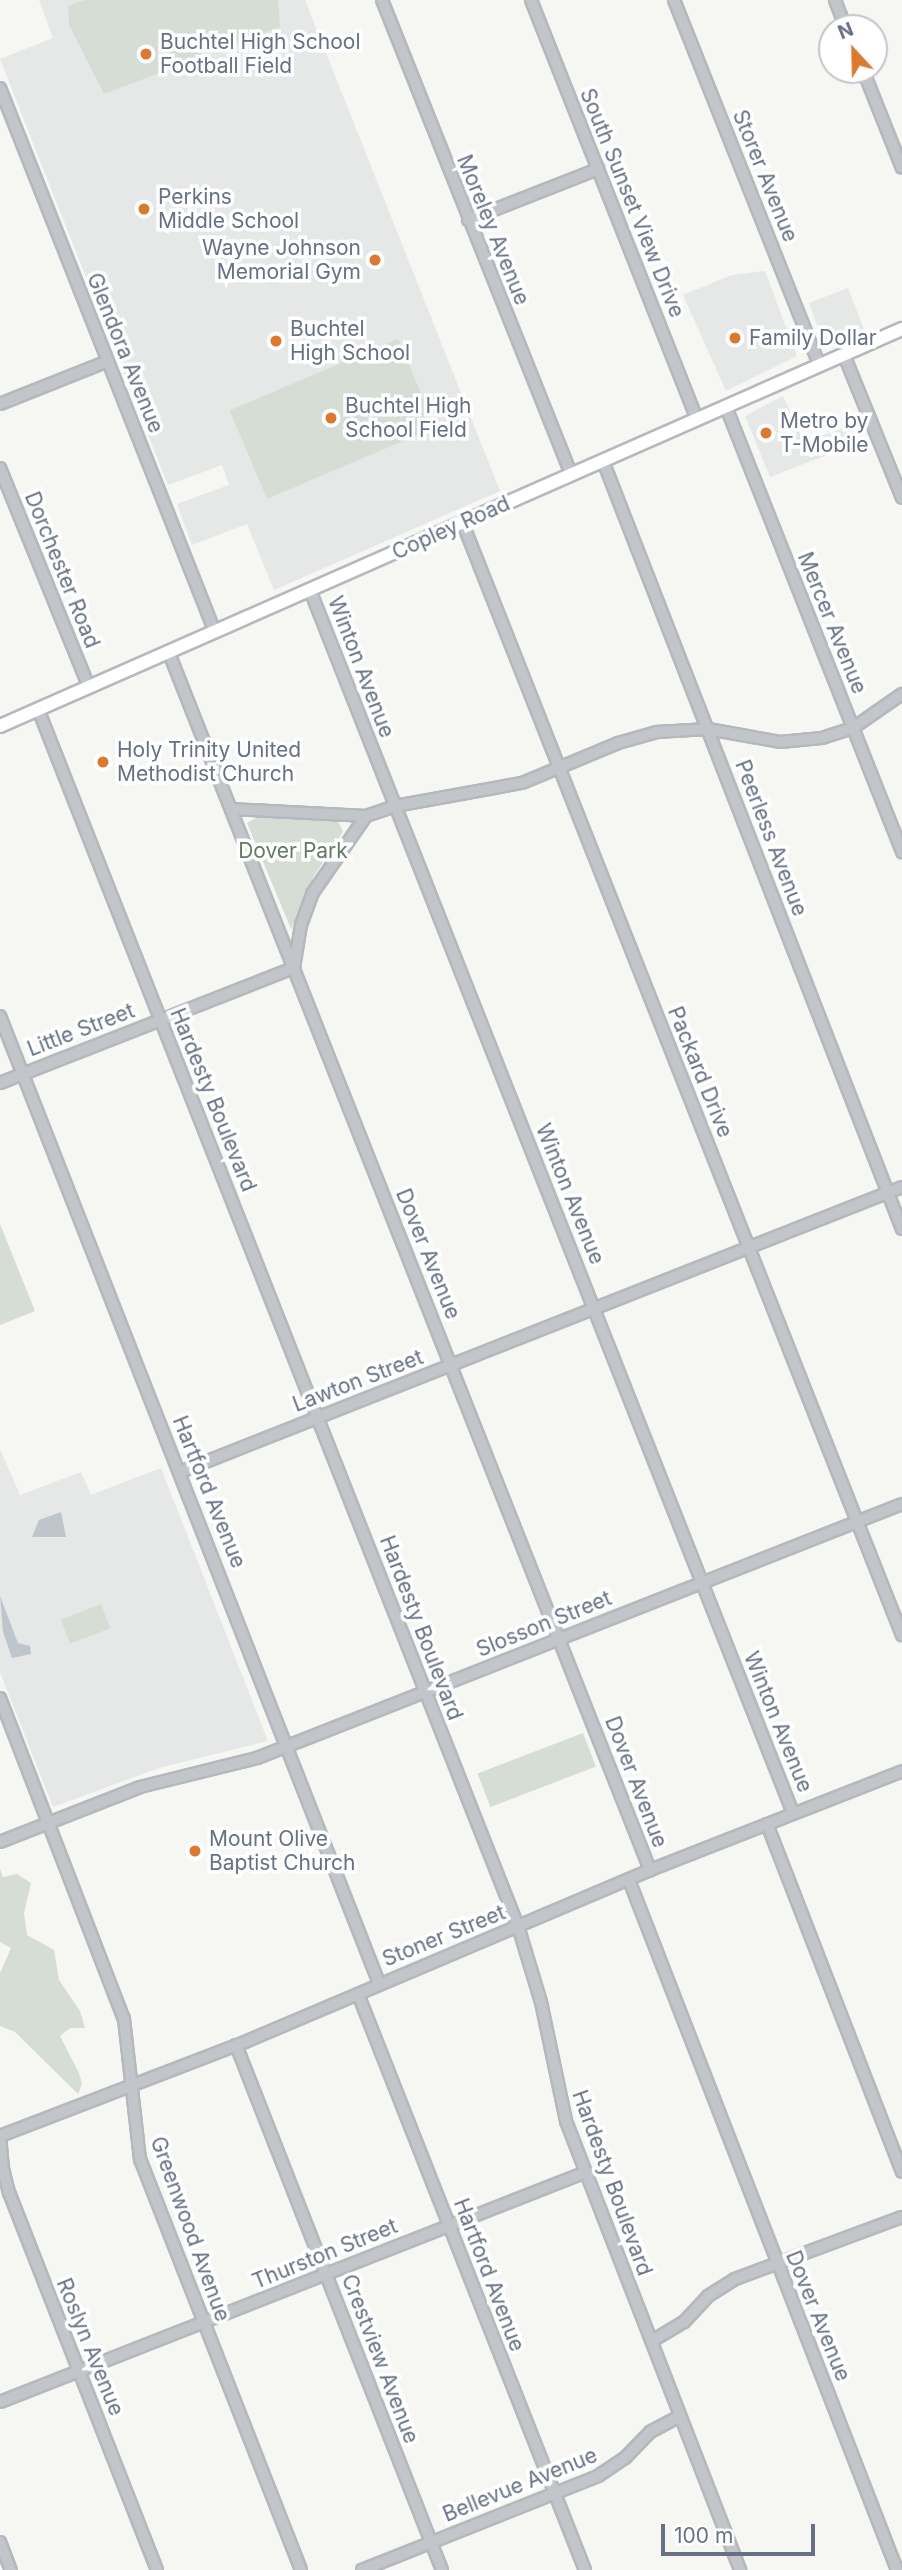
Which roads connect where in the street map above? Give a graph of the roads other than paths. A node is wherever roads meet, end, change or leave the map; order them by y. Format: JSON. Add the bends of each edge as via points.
{"nodes":[{"id":1,"x":382,"y":0,"type":"edge"},
{"id":2,"x":531,"y":0,"type":"edge"},
{"id":3,"x":674,"y":0,"type":"edge"},
{"id":4,"x":869,"y":84,"type":"edge"},
{"id":5,"x":0,"y":89,"type":"edge"},
{"id":6,"x":2,"y":100,"type":"edge"},
{"id":7,"x":902,"y":168,"type":"edge"},
{"id":8,"x":598,"y":169,"type":"junction"},
{"id":9,"x":468,"y":220,"type":"junction"},
{"id":10,"x":902,"y":329,"type":"edge"},
{"id":11,"x":845,"y":355,"type":"junction"},
{"id":12,"x":108,"y":361,"type":"junction"},
{"id":13,"x":819,"y":365,"type":"junction"},
{"id":14,"x":0,"y":404,"type":"edge"},
{"id":15,"x":726,"y":407,"type":"junction"},
{"id":16,"x":697,"y":419,"type":"junction"},
{"id":17,"x":603,"y":461,"type":"junction"},
{"id":18,"x":0,"y":468,"type":"edge"},
{"id":19,"x":571,"y":474,"type":"junction"},
{"id":20,"x":902,"y":498,"type":"edge"},
{"id":21,"x":463,"y":524,"type":"junction"},
{"id":22,"x":310,"y":590,"type":"junction"},
{"id":23,"x":215,"y":632,"type":"junction"},
{"id":24,"x":169,"y":653,"type":"junction"},
{"id":25,"x":89,"y":687,"type":"junction"},
{"id":26,"x":902,"y":694,"type":"edge"},
{"id":27,"x":38,"y":709,"type":"junction"},
{"id":28,"x":0,"y":726,"type":"edge"},
{"id":29,"x":853,"y":728,"type":"junction"},
{"id":30,"x":708,"y":729,"type":"junction"},
{"id":31,"x":561,"y":771,"type":"junction"},
{"id":32,"x":395,"y":806,"type":"junction"},
{"id":33,"x":231,"y":809,"type":"junction"},
{"id":34,"x":366,"y":817,"type":"junction"},
{"id":35,"x":902,"y":852,"type":"edge"},
{"id":36,"x":294,"y":968,"type":"junction"},
{"id":37,"x":0,"y":1016,"type":"edge"},
{"id":38,"x":161,"y":1020,"type":"junction"},
{"id":39,"x":23,"y":1074,"type":"junction"},
{"id":40,"x":0,"y":1083,"type":"edge"},
{"id":41,"x":902,"y":1187,"type":"edge"},
{"id":42,"x":888,"y":1192,"type":"junction"},
{"id":43,"x":902,"y":1229,"type":"edge"},
{"id":44,"x":749,"y":1248,"type":"junction"},
{"id":45,"x":594,"y":1309,"type":"junction"},
{"id":46,"x":452,"y":1365,"type":"junction"},
{"id":47,"x":318,"y":1417,"type":"junction"},
{"id":48,"x":180,"y":1472,"type":"junction"},
{"id":49,"x":902,"y":1504,"type":"edge"},
{"id":50,"x":857,"y":1522,"type":"junction"},
{"id":51,"x":702,"y":1583,"type":"junction"},
{"id":52,"x":902,"y":1635,"type":"edge"},
{"id":53,"x":559,"y":1639,"type":"junction"},
{"id":54,"x":426,"y":1692,"type":"junction"},
{"id":55,"x":0,"y":1698,"type":"edge"},
{"id":56,"x":288,"y":1746,"type":"junction"},
{"id":57,"x":902,"y":1771,"type":"edge"},
{"id":58,"x":793,"y":1814,"type":"junction"},
{"id":59,"x":48,"y":1823,"type":"junction"},
{"id":60,"x":767,"y":1824,"type":"junction"},
{"id":61,"x":0,"y":1842,"type":"edge"},
{"id":62,"x":650,"y":1870,"type":"junction"},
{"id":63,"x":629,"y":1881,"type":"junction"},
{"id":64,"x":518,"y":1926,"type":"junction"},
{"id":65,"x":379,"y":1983,"type":"junction"},
{"id":66,"x":358,"y":1994,"type":"junction"},
{"id":67,"x":236,"y":2045,"type":"junction"},
{"id":68,"x":131,"y":2085,"type":"junction"},
{"id":69,"x":0,"y":2136,"type":"edge"},
{"id":70,"x":586,"y":2172,"type":"junction"},
{"id":71,"x":902,"y":2172,"type":"edge"},
{"id":72,"x":902,"y":2217,"type":"edge"},
{"id":73,"x":450,"y":2225,"type":"junction"},
{"id":74,"x":776,"y":2263,"type":"junction"},
{"id":75,"x":326,"y":2274,"type":"junction"},
{"id":76,"x":205,"y":2322,"type":"junction"},
{"id":77,"x":652,"y":2341,"type":"junction"},
{"id":78,"x":80,"y":2371,"type":"junction"},
{"id":79,"x":0,"y":2402,"type":"edge"},
{"id":80,"x":680,"y":2416,"type":"junction"},
{"id":81,"x":555,"y":2494,"type":"junction"},
{"id":82,"x":0,"y":2542,"type":"edge"},
{"id":83,"x":431,"y":2543,"type":"junction"},
{"id":84,"x":11,"y":2570,"type":"edge"},
{"id":85,"x":157,"y":2570,"type":"edge"},
{"id":86,"x":301,"y":2570,"type":"edge"},
{"id":87,"x":362,"y":2570,"type":"edge"},
{"id":88,"x":442,"y":2570,"type":"edge"},
{"id":89,"x":585,"y":2570,"type":"edge"},
{"id":90,"x":740,"y":2570,"type":"edge"},
{"id":91,"x":897,"y":2570,"type":"edge"}],
"edges":[{"from":1,"to":9,"type":"street","name":"Moreley Avenue"},
{"from":2,"to":8,"type":"street","name":"South Sunset View Drive"},
{"from":3,"to":13,"type":"street","name":"Storer Avenue"},
{"from":4,"to":7,"type":"street"},
{"from":5,"to":6,"type":"street","name":"Glendora Avenue"},
{"from":6,"to":12,"type":"street","name":"Glendora Avenue"},
{"from":8,"to":9,"type":"street"},
{"from":8,"to":16,"type":"street","name":"South Sunset View Drive"},
{"from":9,"to":19,"type":"street","name":"Moreley Avenue"},
{"from":10,"to":11,"type":"main road","name":"Copley Road"},
{"from":11,"to":13,"type":"main road","name":"Copley Road"},
{"from":11,"to":20,"type":"street"},
{"from":12,"to":14,"type":"street"},
{"from":12,"to":23,"type":"street","name":"Glendora Avenue"},
{"from":13,"to":15,"type":"main road","name":"Copley Road"},
{"from":15,"to":16,"type":"main road","name":"Copley Road"},
{"from":15,"to":29,"type":"street","name":"Mercer Avenue"},
{"from":16,"to":17,"type":"main road","name":"Copley Road"},
{"from":17,"to":19,"type":"main road","name":"Copley Road"},
{"from":17,"to":30,"type":"street","name":"Peerless Avenue"},
{"from":18,"to":25,"type":"street","name":"Dorchester Road"},
{"from":19,"to":21,"type":"main road","name":"Copley Road"},
{"from":21,"to":22,"type":"main road","name":"Copley Road"},
{"from":21,"to":31,"type":"street","name":"Packard Drive"},
{"from":22,"to":23,"type":"main road","name":"Copley Road"},
{"from":22,"to":32,"type":"street","name":"Winton Avenue"},
{"from":23,"to":24,"type":"main road","name":"Copley Road"},
{"from":24,"to":25,"type":"main road","name":"Copley Road"},
{"from":24,"to":33,"type":"street","name":"Dover Avenue"},
{"from":25,"to":27,"type":"main road","name":"Copley Road"},
{"from":26,"to":29,"type":"street"},
{"from":27,"to":28,"type":"main road","name":"Copley Road"},
{"from":27,"to":38,"type":"street","name":"Hardesty Boulevard"},
{"from":29,"to":30,"type":"street","via":[[822,738],[780,742]]},
{"from":29,"to":35,"type":"street","name":"Mercer Avenue"},
{"from":30,"to":31,"type":"street","via":[[633,738]]},
{"from":30,"to":42,"type":"street","name":"Peerless Avenue"},
{"from":31,"to":32,"type":"street","via":[[522,783]]},
{"from":31,"to":44,"type":"street","name":"Packard Drive"},
{"from":32,"to":34,"type":"street"},
{"from":32,"to":45,"type":"street","name":"Winton Avenue"},
{"from":33,"to":34,"type":"street"},
{"from":33,"to":36,"type":"street","name":"Dover Avenue"},
{"from":34,"to":36,"type":"street","via":[[312,894]]},
{"from":36,"to":38,"type":"street","name":"Little Street"},
{"from":36,"to":46,"type":"street","name":"Dover Avenue"},
{"from":37,"to":39,"type":"street","name":"Hartford Avenue"},
{"from":38,"to":39,"type":"street","name":"Little Street"},
{"from":38,"to":47,"type":"street","name":"Hardesty Boulevard"},
{"from":39,"to":40,"type":"street","name":"Little Street"},
{"from":39,"to":48,"type":"street","name":"Hartford Avenue"},
{"from":41,"to":42,"type":"street","name":"Lawton Street"},
{"from":42,"to":43,"type":"street","name":"Peerless Avenue"},
{"from":42,"to":44,"type":"street","name":"Lawton Street"},
{"from":44,"to":45,"type":"street","name":"Lawton Street"},
{"from":44,"to":50,"type":"street","name":"Packard Drive"},
{"from":45,"to":46,"type":"street","name":"Lawton Street"},
{"from":45,"to":51,"type":"street","name":"Winton Avenue"},
{"from":46,"to":47,"type":"street","name":"Lawton Street"},
{"from":46,"to":53,"type":"street","name":"Dover Avenue"},
{"from":47,"to":48,"type":"street","name":"Lawton Street"},
{"from":47,"to":54,"type":"street","name":"Hardesty Boulevard"},
{"from":48,"to":56,"type":"street","name":"Hartford Avenue"},
{"from":49,"to":50,"type":"street","name":"Slosson Street"},
{"from":50,"to":51,"type":"street","name":"Slosson Street"},
{"from":50,"to":52,"type":"street","name":"Packard Drive"},
{"from":51,"to":53,"type":"street","name":"Slosson Street"},
{"from":51,"to":58,"type":"street","name":"Winton Avenue"},
{"from":53,"to":54,"type":"street","name":"Slosson Street"},
{"from":53,"to":62,"type":"street","name":"Dover Avenue"},
{"from":54,"to":56,"type":"street","name":"Slosson Street"},
{"from":54,"to":64,"type":"street","name":"Hardesty Boulevard"},
{"from":55,"to":59,"type":"street","name":"Greenwood Avenue"},
{"from":56,"to":59,"type":"street","name":"Slosson Street","via":[[140,1787]]},
{"from":56,"to":65,"type":"street","name":"Hartford Avenue"},
{"from":57,"to":58,"type":"street","name":"Stoner Street"},
{"from":58,"to":60,"type":"street","name":"Stoner Street"},
{"from":59,"to":61,"type":"street","name":"Slosson Street"},
{"from":59,"to":68,"type":"street","name":"Greenwood Avenue","via":[[124,2019]]},
{"from":60,"to":62,"type":"street","name":"Stoner Street"},
{"from":60,"to":71,"type":"street"},
{"from":62,"to":63,"type":"street","name":"Stoner Street"},
{"from":63,"to":64,"type":"street","name":"Stoner Street"},
{"from":63,"to":74,"type":"street","name":"Dover Avenue"},
{"from":64,"to":65,"type":"street","name":"Stoner Street"},
{"from":64,"to":70,"type":"street","name":"Hardesty Boulevard","via":[[541,2002],[557,2090]]},
{"from":65,"to":66,"type":"street","name":"Stoner Street"},
{"from":66,"to":67,"type":"street","name":"Stoner Street"},
{"from":66,"to":73,"type":"street","name":"Hartford Avenue"},
{"from":67,"to":68,"type":"street","name":"Stoner Street"},
{"from":67,"to":75,"type":"street","name":"Crestview Avenue"},
{"from":68,"to":69,"type":"street","name":"Stoner Street"},
{"from":68,"to":76,"type":"street","name":"Greenwood Avenue","via":[[140,2158]]},
{"from":69,"to":78,"type":"street","name":"Roslyn Avenue","via":[[9,2193]]},
{"from":70,"to":73,"type":"street","name":"Thurston Street"},
{"from":70,"to":77,"type":"street","name":"Hardesty Boulevard"},
{"from":72,"to":74,"type":"street"},
{"from":73,"to":75,"type":"street","name":"Thurston Street"},
{"from":73,"to":81,"type":"street","name":"Hartford Avenue"},
{"from":74,"to":77,"type":"street","via":[[721,2287],[684,2322]]},
{"from":74,"to":91,"type":"street","name":"Dover Avenue"},
{"from":75,"to":76,"type":"street","name":"Thurston Street"},
{"from":75,"to":83,"type":"street","name":"Crestview Avenue"},
{"from":76,"to":78,"type":"street","name":"Thurston Street"},
{"from":76,"to":86,"type":"street","name":"Greenwood Avenue"},
{"from":77,"to":80,"type":"street","name":"Hardesty Boulevard"},
{"from":78,"to":79,"type":"street","name":"Thurston Street"},
{"from":78,"to":85,"type":"street","name":"Roslyn Avenue"},
{"from":80,"to":81,"type":"street","name":"Bellevue Avenue","via":[[650,2432],[612,2468]]},
{"from":80,"to":90,"type":"street","name":"Hardesty Boulevard"},
{"from":81,"to":83,"type":"street","name":"Bellevue Avenue"},
{"from":81,"to":89,"type":"street","name":"Hartford Avenue"},
{"from":82,"to":84,"type":"street"},
{"from":83,"to":87,"type":"street","name":"Bellevue Avenue"},
{"from":83,"to":88,"type":"street","name":"Crestview Avenue"}]}
